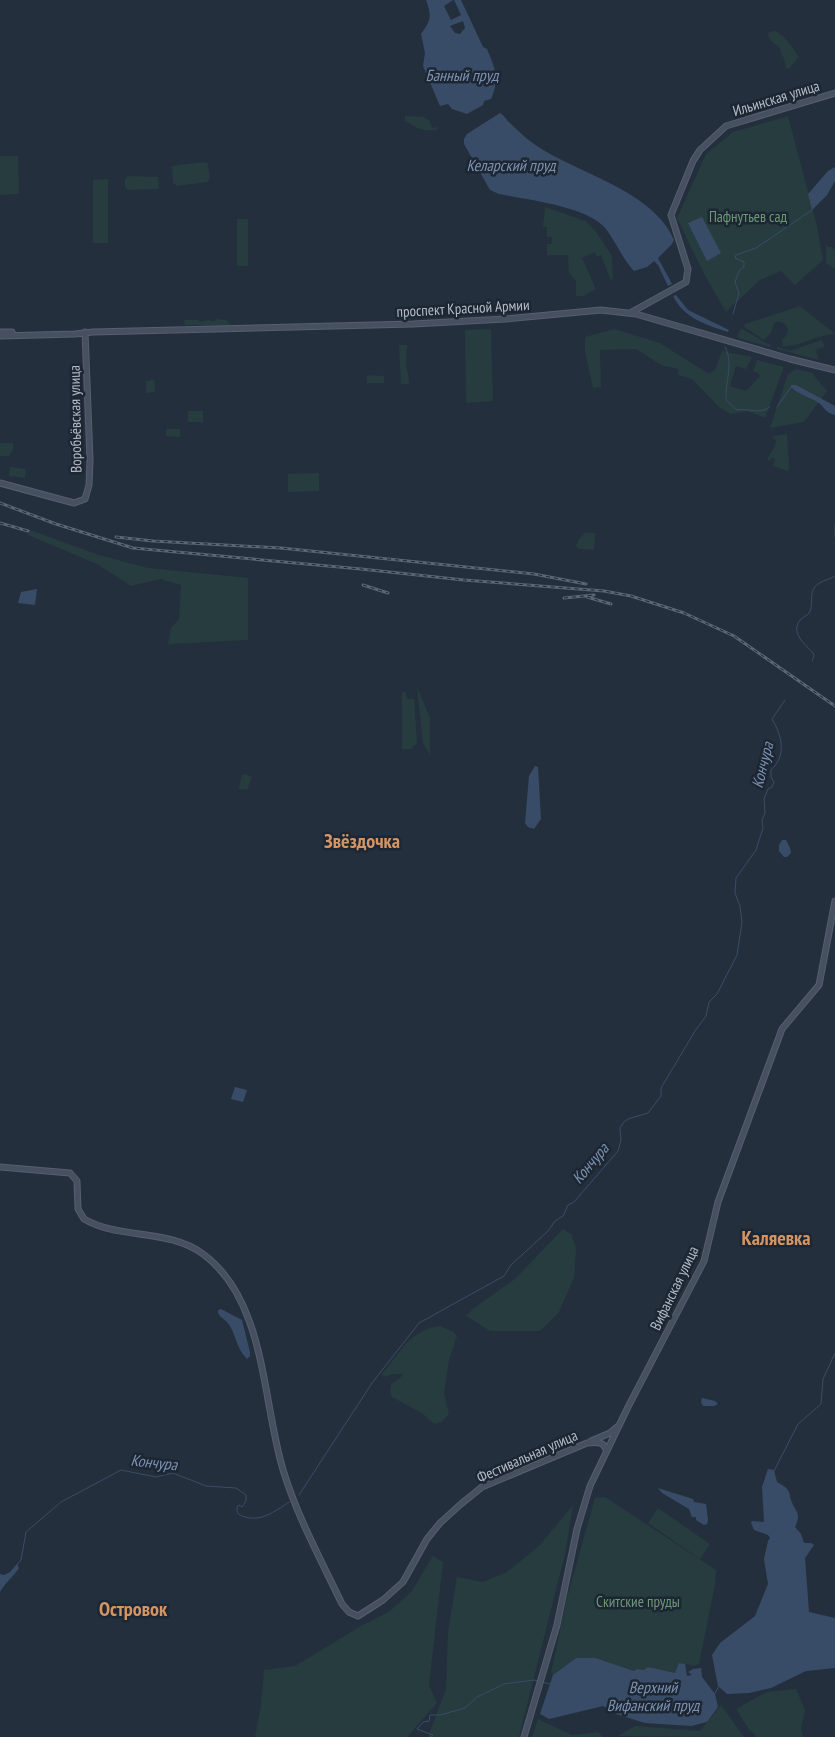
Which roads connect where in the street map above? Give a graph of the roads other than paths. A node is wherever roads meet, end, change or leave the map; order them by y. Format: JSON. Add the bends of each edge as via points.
{"nodes":[{"id":1,"x":835,"y":93,"type":"edge"},
{"id":2,"x":629,"y":313,"type":"junction"},
{"id":3,"x":85,"y":332,"type":"junction"},
{"id":4,"x":0,"y":334,"type":"edge"},
{"id":5,"x":835,"y":370,"type":"edge"},
{"id":6,"x":0,"y":483,"type":"edge"},
{"id":7,"x":835,"y":902,"type":"edge"},
{"id":8,"x":0,"y":1167,"type":"edge"},
{"id":9,"x":619,"y":1426,"type":"junction"},
{"id":10,"x":587,"y":1443,"type":"junction"},
{"id":11,"x":606,"y":1450,"type":"junction"},
{"id":12,"x":524,"y":1737,"type":"edge"}],
"edges":[{"from":1,"to":2,"type":"main road","name":"Ильинская улица","via":[[726,126],[700,150],[671,215],[689,274],[686,282]]},
{"from":2,"to":3,"type":"main road","name":"проспект Красной Армии","via":[[601,310],[413,324]]},
{"from":2,"to":5,"type":"main road","name":"проспект Красной Армии"},
{"from":3,"to":4,"type":"main road","name":"проспект Красной Армии"},
{"from":3,"to":6,"type":"main road","name":"Воробьёвская улица","via":[[90,460],[85,499],[74,503]]},
{"from":7,"to":9,"type":"main road","name":"Вифанская улица","via":[[819,985],[782,1029],[718,1202],[704,1261]]},
{"from":8,"to":10,"type":"main road","name":"Фестивальная улица","via":[[66,1172],[77,1181],[78,1209],[84,1219],[108,1228],[181,1242],[204,1255],[226,1277],[250,1325],[260,1358],[276,1445],[289,1488],[342,1604],[349,1612],[358,1616],[402,1582],[440,1523],[482,1487]]},
{"from":9,"to":10,"type":"main road"},
{"from":9,"to":11,"type":"main road","name":"Вифанская улица"},
{"from":10,"to":11,"type":"main road","name":"Фестивальная улица","via":[[601,1443]]},
{"from":11,"to":12,"type":"main road","name":"Вифанская улица","via":[[590,1486],[577,1529],[557,1625]]}]}
